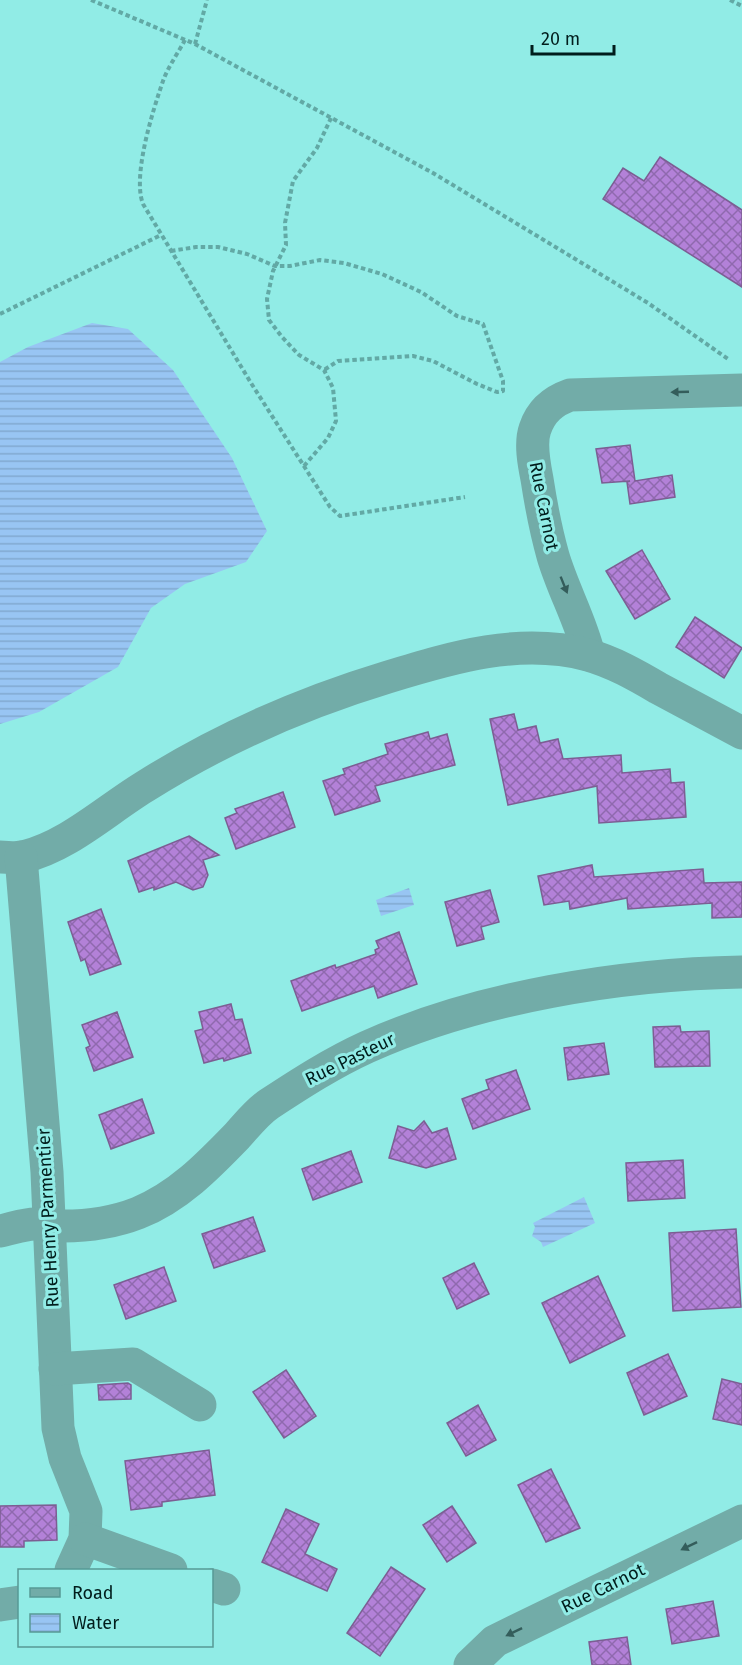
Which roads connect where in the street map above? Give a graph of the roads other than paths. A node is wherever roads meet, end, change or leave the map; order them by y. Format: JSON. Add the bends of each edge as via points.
{"nodes":[{"id":1,"x":740,"y":390,"type":"edge"},
{"id":2,"x":589,"y":655,"type":"junction"},
{"id":3,"x":742,"y":733,"type":"edge"},
{"id":4,"x":11,"y":857,"type":"edge"},
{"id":5,"x":742,"y":972,"type":"edge"},
{"id":6,"x":48,"y":1224,"type":"junction"},
{"id":7,"x":0,"y":1231,"type":"edge"},
{"id":8,"x":55,"y":1369,"type":"junction"},
{"id":9,"x":200,"y":1405,"type":"dead end"},
{"id":10,"x":742,"y":1521,"type":"edge"},
{"id":11,"x":85,"y":1539,"type":"junction"},
{"id":12,"x":71,"y":1569,"type":"edge"},
{"id":13,"x":168,"y":1569,"type":"edge"},
{"id":14,"x":18,"y":1602,"type":"edge"},
{"id":15,"x":0,"y":1605,"type":"edge"},
{"id":16,"x":470,"y":1665,"type":"edge"}],
"edges":[{"from":1,"to":2,"type":"street","name":"Rue Carnot","one_way":true,"via":[[570,395],[556,400],[542,414],[534,430],[534,460],[542,508],[554,557]]},
{"from":2,"to":3,"type":"street","via":[[620,667]]},
{"from":2,"to":4,"type":"street","via":[[528,648],[486,650],[337,692],[204,751],[62,842]]},
{"from":4,"to":6,"type":"street","name":"Rue Henry Parmentier","via":[[47,1172]]},
{"from":5,"to":6,"type":"street","name":"Rue Pasteur","via":[[645,977],[587,986],[509,1000],[436,1021],[367,1047],[310,1077],[266,1107],[205,1169],[167,1198],[137,1214],[91,1225]]},
{"from":6,"to":7,"type":"street","name":"Rue Pasteur"},
{"from":6,"to":8,"type":"street","name":"Rue Henry Parmentier"},
{"from":8,"to":9,"type":"street","via":[[133,1364]]},
{"from":8,"to":11,"type":"street","name":"Rue Henry Parmentier","via":[[58,1428],[86,1511]]},
{"from":10,"to":16,"type":"street","name":"Rue Carnot","one_way":true,"via":[[495,1641]]},
{"from":11,"to":12,"type":"street","name":"Rue Henry Parmentier"},
{"from":11,"to":13,"type":"street"},
{"from":14,"to":15,"type":"street"}]}
